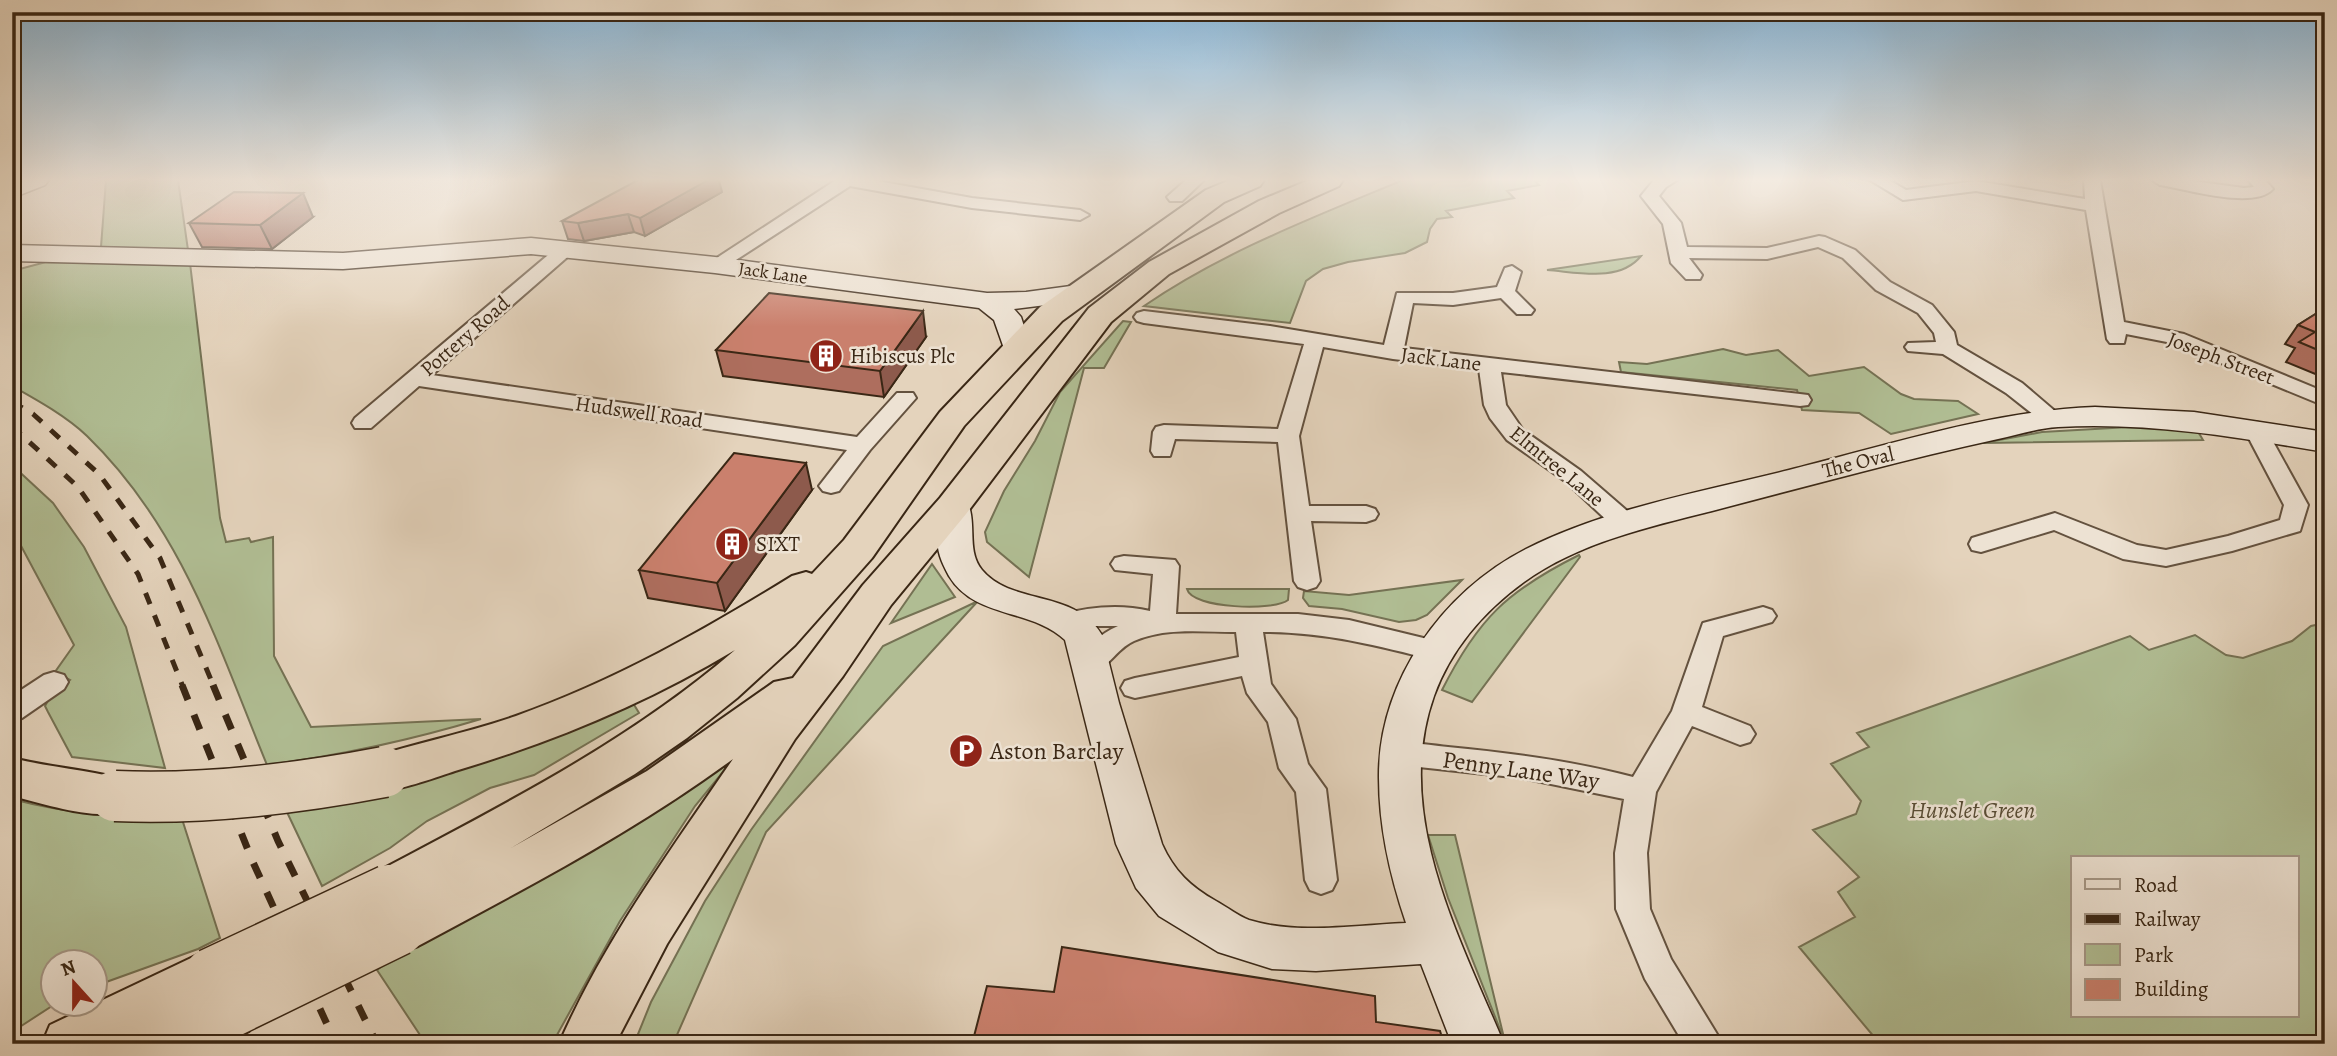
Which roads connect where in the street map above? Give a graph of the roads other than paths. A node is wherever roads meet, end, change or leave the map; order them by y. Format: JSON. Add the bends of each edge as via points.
{"nodes":[{"id":1,"x":771,"y":229,"type":"edge"},
{"id":2,"x":1165,"y":229,"type":"edge"},
{"id":3,"x":1173,"y":229,"type":"edge"},
{"id":4,"x":1230,"y":229,"type":"edge"},
{"id":5,"x":1674,"y":229,"type":"edge"},
{"id":6,"x":2098,"y":229,"type":"edge"},
{"id":7,"x":1841,"y":230,"type":"dead end"},
{"id":8,"x":1151,"y":239,"type":"junction"},
{"id":9,"x":1819,"y":241,"type":"junction"},
{"id":10,"x":566,"y":249,"type":"junction"},
{"id":11,"x":1679,"y":252,"type":"junction"},
{"id":12,"x":12,"y":253,"type":"edge"},
{"id":13,"x":716,"y":265,"type":"junction"},
{"id":14,"x":1512,"y":272,"type":"dead end"},
{"id":15,"x":1693,"y":275,"type":"dead end"},
{"id":16,"x":1505,"y":292,"type":"junction"},
{"id":17,"x":1078,"y":293,"type":"junction"},
{"id":18,"x":1382,"y":294,"type":"dead end"},
{"id":19,"x":1404,"y":297,"type":"junction"},
{"id":20,"x":987,"y":301,"type":"junction"},
{"id":21,"x":1524,"y":310,"type":"dead end"},
{"id":22,"x":1143,"y":317,"type":"dead end"},
{"id":23,"x":1315,"y":341,"type":"junction"},
{"id":24,"x":1914,"y":347,"type":"dead end"},
{"id":25,"x":1947,"y":348,"type":"junction"},
{"id":26,"x":1017,"y":351,"type":"junction"},
{"id":27,"x":1393,"y":353,"type":"junction"},
{"id":28,"x":1489,"y":365,"type":"junction"},
{"id":29,"x":415,"y":379,"type":"junction"},
{"id":30,"x":905,"y":398,"type":"dead end"},
{"id":31,"x":1800,"y":400,"type":"dead end"},
{"id":32,"x":2325,"y":400,"type":"edge"},
{"id":33,"x":2052,"y":418,"type":"junction"},
{"id":34,"x":363,"y":423,"type":"dead end"},
{"id":35,"x":2255,"y":429,"type":"junction"},
{"id":36,"x":1288,"y":436,"type":"junction"},
{"id":37,"x":2325,"y":442,"type":"edge"},
{"id":38,"x":862,"y":445,"type":"junction"},
{"id":39,"x":1162,"y":451,"type":"dead end"},
{"id":40,"x":831,"y":486,"type":"dead end"},
{"id":41,"x":953,"y":506,"type":"junction"},
{"id":42,"x":1297,"y":513,"type":"junction"},
{"id":43,"x":1366,"y":513,"type":"dead end"},
{"id":44,"x":1623,"y":522,"type":"junction"},
{"id":45,"x":1981,"y":544,"type":"dead end"},
{"id":46,"x":848,"y":560,"type":"junction"},
{"id":47,"x":1125,"y":564,"type":"dead end"},
{"id":48,"x":1307,"y":581,"type":"dead end"},
{"id":49,"x":1763,"y":617,"type":"dead end"},
{"id":50,"x":1069,"y":622,"type":"junction"},
{"id":51,"x":1162,"y":623,"type":"junction"},
{"id":52,"x":1248,"y":623,"type":"junction"},
{"id":53,"x":1434,"y":650,"type":"junction"},
{"id":54,"x":1091,"y":664,"type":"junction"},
{"id":55,"x":1254,"y":664,"type":"junction"},
{"id":56,"x":828,"y":665,"type":"junction"},
{"id":57,"x":54,"y":682,"type":"dead end"},
{"id":58,"x":1135,"y":688,"type":"dead end"},
{"id":59,"x":1686,"y":712,"type":"junction"},
{"id":60,"x":16,"y":714,"type":"edge"},
{"id":61,"x":1740,"y":734,"type":"dead end"},
{"id":62,"x":1400,"y":754,"type":"junction"},
{"id":63,"x":12,"y":777,"type":"edge"},
{"id":64,"x":1641,"y":791,"type":"junction"},
{"id":65,"x":1321,"y":880,"type":"dead end"},
{"id":66,"x":394,"y":910,"type":"junction"},
{"id":67,"x":1435,"y":940,"type":"junction"},
{"id":68,"x":191,"y":1007,"type":"edge"},
{"id":69,"x":69,"y":1044,"type":"edge"},
{"id":70,"x":139,"y":1044,"type":"edge"},
{"id":71,"x":587,"y":1044,"type":"edge"},
{"id":72,"x":1478,"y":1044,"type":"edge"},
{"id":73,"x":1705,"y":1044,"type":"edge"}],
"edges":[{"from":1,"to":13,"type":"street"},
{"from":2,"to":8,"type":"highway"},
{"from":3,"to":8,"type":"highway"},
{"from":4,"to":41,"type":"highway","via":[[1159,268],[1100,315]]},
{"from":5,"to":11,"type":"street"},
{"from":6,"to":32,"type":"street","name":"Joseph Street","via":[[2116,333],[2178,338]]},
{"from":7,"to":9,"type":"street"},
{"from":8,"to":17,"type":"highway"},
{"from":9,"to":11,"type":"street","via":[[1769,255]]},
{"from":9,"to":25,"type":"street","via":[[1849,254],[1883,286],[1925,310],[1944,332]]},
{"from":10,"to":12,"type":"street","name":"Jack Lane","via":[[500,247],[343,261]]},
{"from":10,"to":13,"type":"street","name":"Jack Lane"},
{"from":10,"to":29,"type":"street","name":"Pottery Road"},
{"from":11,"to":15,"type":"street","via":[[1680,263]]},
{"from":13,"to":20,"type":"street","name":"Jack Lane"},
{"from":14,"to":16,"type":"street"},
{"from":16,"to":19,"type":"street","via":[[1453,299]]},
{"from":16,"to":21,"type":"street"},
{"from":17,"to":20,"type":"street","name":"Jack Lane"},
{"from":17,"to":26,"type":"highway"},
{"from":18,"to":19,"type":"street"},
{"from":19,"to":27,"type":"street"},
{"from":20,"to":26,"type":"street","via":[[1007,317]]},
{"from":22,"to":23,"type":"street","name":"Jack Lane"},
{"from":23,"to":27,"type":"street","name":"Jack Lane"},
{"from":23,"to":36,"type":"street"},
{"from":24,"to":25,"type":"street"},
{"from":25,"to":33,"type":"street","via":[[2014,388]]},
{"from":26,"to":46,"type":"highway","via":[[952,419]]},
{"from":27,"to":28,"type":"street","name":"Jack Lane"},
{"from":28,"to":31,"type":"street","name":"Jack Lane","via":[[1742,401]]},
{"from":28,"to":44,"type":"street","name":"Elmtree Lane","via":[[1495,405],[1515,435],[1573,477]]},
{"from":29,"to":34,"type":"street","name":"Pottery Road"},
{"from":29,"to":38,"type":"street","name":"Hudswell Road"},
{"from":30,"to":38,"type":"street"},
{"from":33,"to":35,"type":"street","name":"The Oval","via":[[2140,417]]},
{"from":33,"to":44,"type":"street","name":"The Oval"},
{"from":35,"to":37,"type":"street","name":"The Oval"},
{"from":35,"to":45,"type":"street","via":[[2296,505],[2291,525],[2166,558],[2133,553],[2055,521]]},
{"from":36,"to":39,"type":"street","via":[[1164,432]]},
{"from":36,"to":42,"type":"street"},
{"from":38,"to":40,"type":"street"},
{"from":41,"to":50,"type":"street","via":[[955,555],[970,580],[992,596]]},
{"from":41,"to":56,"type":"highway","via":[[877,595]]},
{"from":42,"to":43,"type":"street"},
{"from":42,"to":48,"type":"street"},
{"from":44,"to":53,"type":"street","name":"The Oval","via":[[1514,572],[1487,593]]},
{"from":46,"to":63,"type":"highway","bridge":true,"via":[[688,657],[616,694],[524,732],[384,772],[318,786],[164,799],[53,788]]},
{"from":46,"to":66,"type":"highway","via":[[780,634],[721,688],[671,726],[524,816]]},
{"from":47,"to":51,"type":"street","via":[[1166,566]]},
{"from":49,"to":59,"type":"street","via":[[1712,630]]},
{"from":50,"to":51,"type":"street","via":[[1088,617],[1136,617]]},
{"from":50,"to":54,"type":"street","via":[[1083,635]]},
{"from":51,"to":52,"type":"street"},
{"from":51,"to":54,"type":"street","via":[[1125,631],[1105,645]]},
{"from":52,"to":53,"type":"street","via":[[1349,629]]},
{"from":52,"to":55,"type":"street"},
{"from":53,"to":62,"type":"street","via":[[1408,712]]},
{"from":54,"to":67,"type":"street","via":[[1139,844],[1152,874],[1176,902],[1235,937],[1272,947]]},
{"from":55,"to":58,"type":"street"},
{"from":55,"to":65,"type":"street","via":[[1257,686],[1282,719],[1294,768],[1311,789]]},
{"from":56,"to":66,"type":"highway","via":[[664,783],[539,857]]},
{"from":56,"to":71,"type":"highway","via":[[779,727],[648,928]]},
{"from":57,"to":60,"type":"street"},
{"from":59,"to":61,"type":"street"},
{"from":59,"to":64,"type":"street"},
{"from":62,"to":64,"type":"street","name":"Penny Lane Way","via":[[1539,769]]},
{"from":62,"to":67,"type":"street","via":[[1410,858]]},
{"from":64,"to":73,"type":"street","via":[[1631,853],[1633,909],[1657,968]]},
{"from":66,"to":68,"type":"highway","bridge":true},
{"from":67,"to":72,"type":"street"},
{"from":68,"to":69,"type":"highway"},
{"from":68,"to":70,"type":"highway","via":[[143,1025]]}]}
